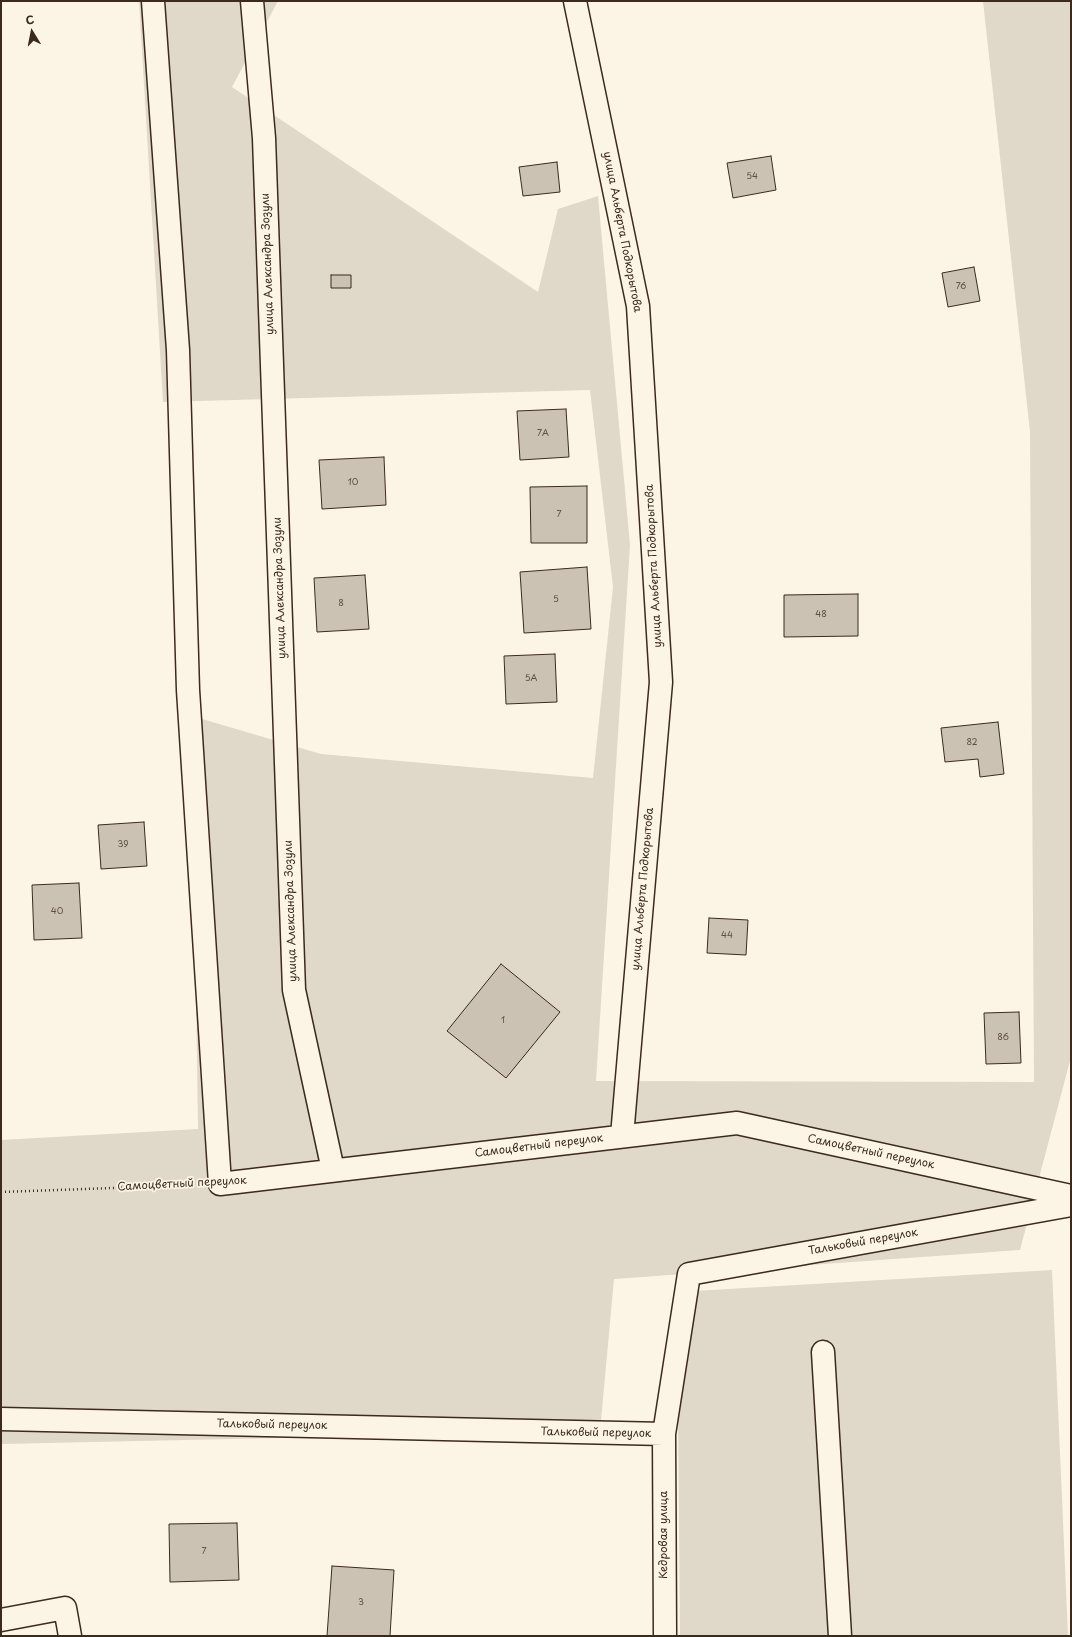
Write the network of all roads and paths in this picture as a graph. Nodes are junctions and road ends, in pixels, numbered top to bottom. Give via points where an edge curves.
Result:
1 (152, 1) edge
2 (252, 1) edge
3 (575, 1) edge
4 (622, 1136) junction
5 (333, 1170) junction
6 (220, 1184) junction
7 (1, 1192) edge
8 (1071, 1196) edge
9 (1071, 1205) edge
10 (823, 1352) dead end
11 (1, 1419) edge
12 (664, 1434) junction
13 (1, 1620) edge
14 (70, 1636) edge
15 (665, 1636) edge
16 (840, 1636) edge

1 - 6 street via 178,350 188,690
2 - 5 street, улица Александра Зозули via 264,138 294,990
3 - 4 street, улица Альберта Подкорытова via 638,306 661,682
4 - 5 street, Самоцветный переулок
4 - 8 street, Самоцветный переулок via 737,1123
5 - 6 street, Самоцветный переулок
6 - 7 path, Самоцветный переулок
9 - 12 street, Тальковый переулок via 689,1274
10 - 16 street
11 - 12 street, Тальковый переулок
12 - 15 street, Кедровая улица
13 - 14 street via 65,1608

